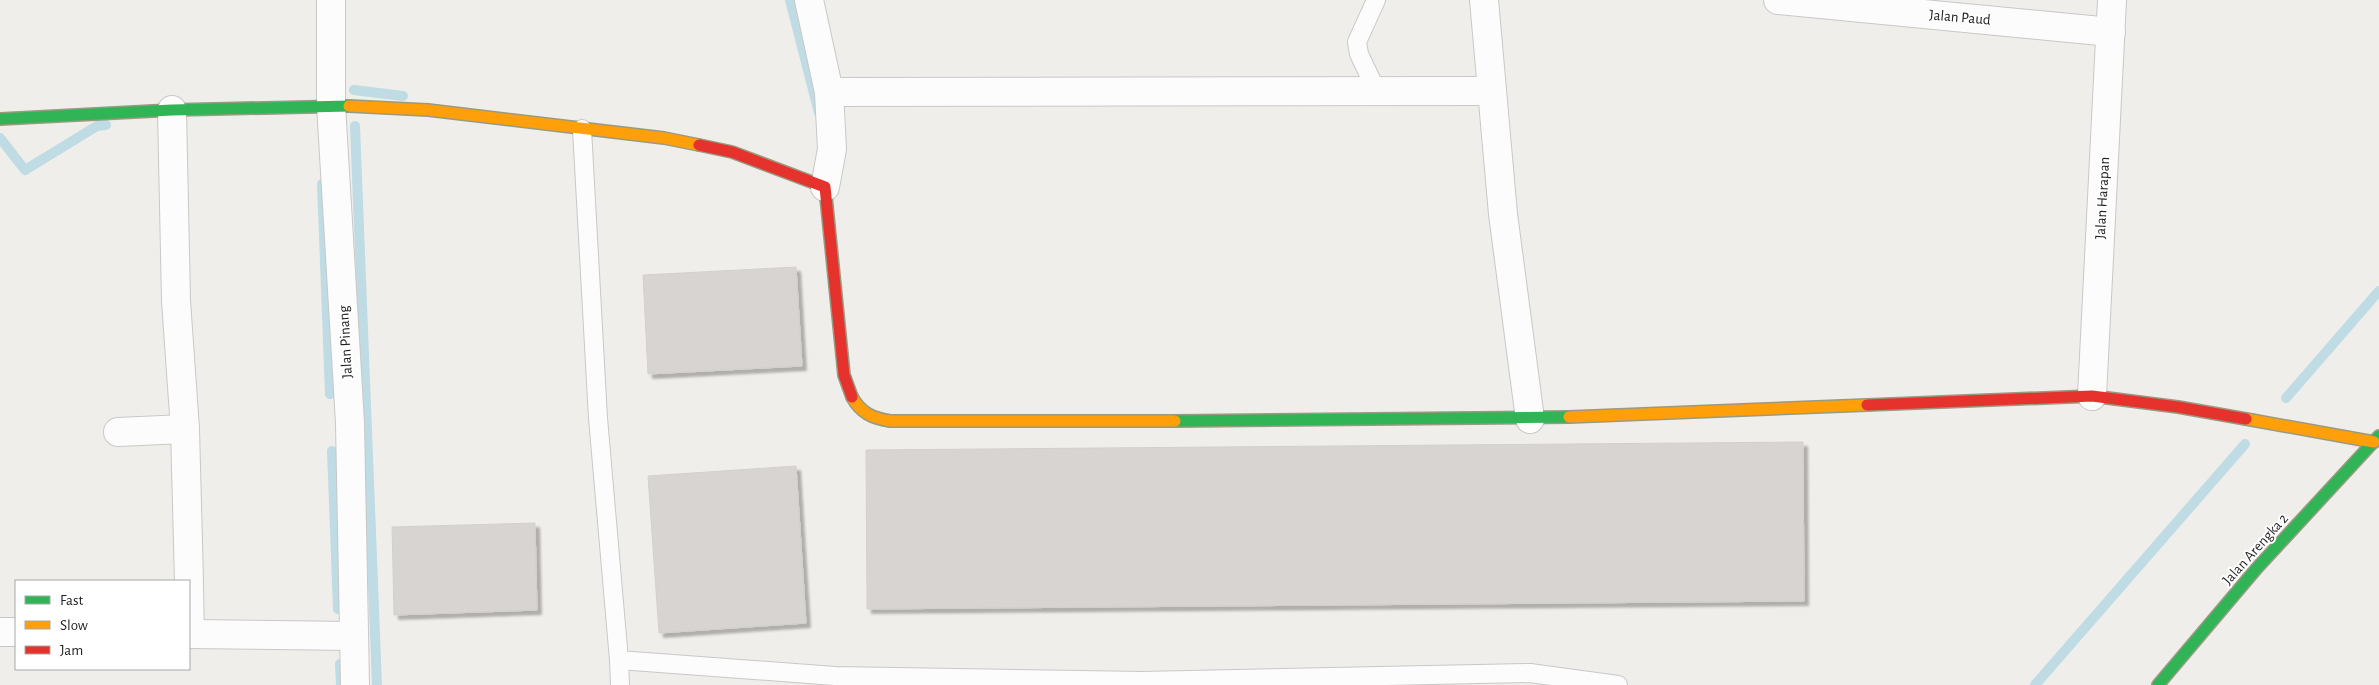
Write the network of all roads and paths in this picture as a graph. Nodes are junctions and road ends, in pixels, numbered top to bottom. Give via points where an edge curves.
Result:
1 (331, 0) edge
2 (809, 0) edge
3 (1376, 0) edge
4 (1484, 0) edge
5 (1778, 0) edge
6 (2112, 0) edge
7 (2111, 32) junction
8 (1492, 91) junction
9 (829, 92) junction
10 (1376, 92) junction
11 (331, 105) junction
12 (172, 110) junction
13 (0, 119) edge
14 (582, 129) junction
15 (825, 187) junction
16 (2092, 396) junction
17 (1530, 419) junction
18 (185, 430) junction
19 (118, 432) dead end
20 (2376, 439) edge
21 (189, 580) edge
22 (0, 632) edge
23 (15, 632) edge
24 (190, 634) edge
25 (354, 636) junction
26 (619, 660) junction
27 (1142, 683) edge
28 (355, 685) edge
29 (620, 685) edge
30 (1618, 685) edge
31 (2158, 685) edge

1 - 11 street, Jalan Pinang
2 - 9 street
3 - 10 lane via 1357,42
4 - 8 street
5 - 7 street, Jalan Paud
6 - 7 street, Jalan Harapan
7 - 16 street, Jalan Harapan
8 - 10 street
8 - 17 street via 1503,214
9 - 10 street
9 - 15 street via 832,149
11 - 12 main road
11 - 14 main road via 428,110
11 - 25 street, Jalan Pinang via 350,423
12 - 13 main road
12 - 18 street via 176,301
14 - 15 main road via 664,138 732,152
14 - 26 lane via 598,418
15 - 17 main road via 844,375 852,400 864,416 920,422
16 - 17 main road
16 - 20 main road via 2178,406
18 - 19 street
18 - 21 street
20 - 31 main road, Jalan Arengka 2 via 2257,568
22 - 23 street
24 - 25 street
25 - 28 street, Jalan Pinang
26 - 27 lane via 835,676
26 - 29 lane
27 - 30 lane via 1530,673

